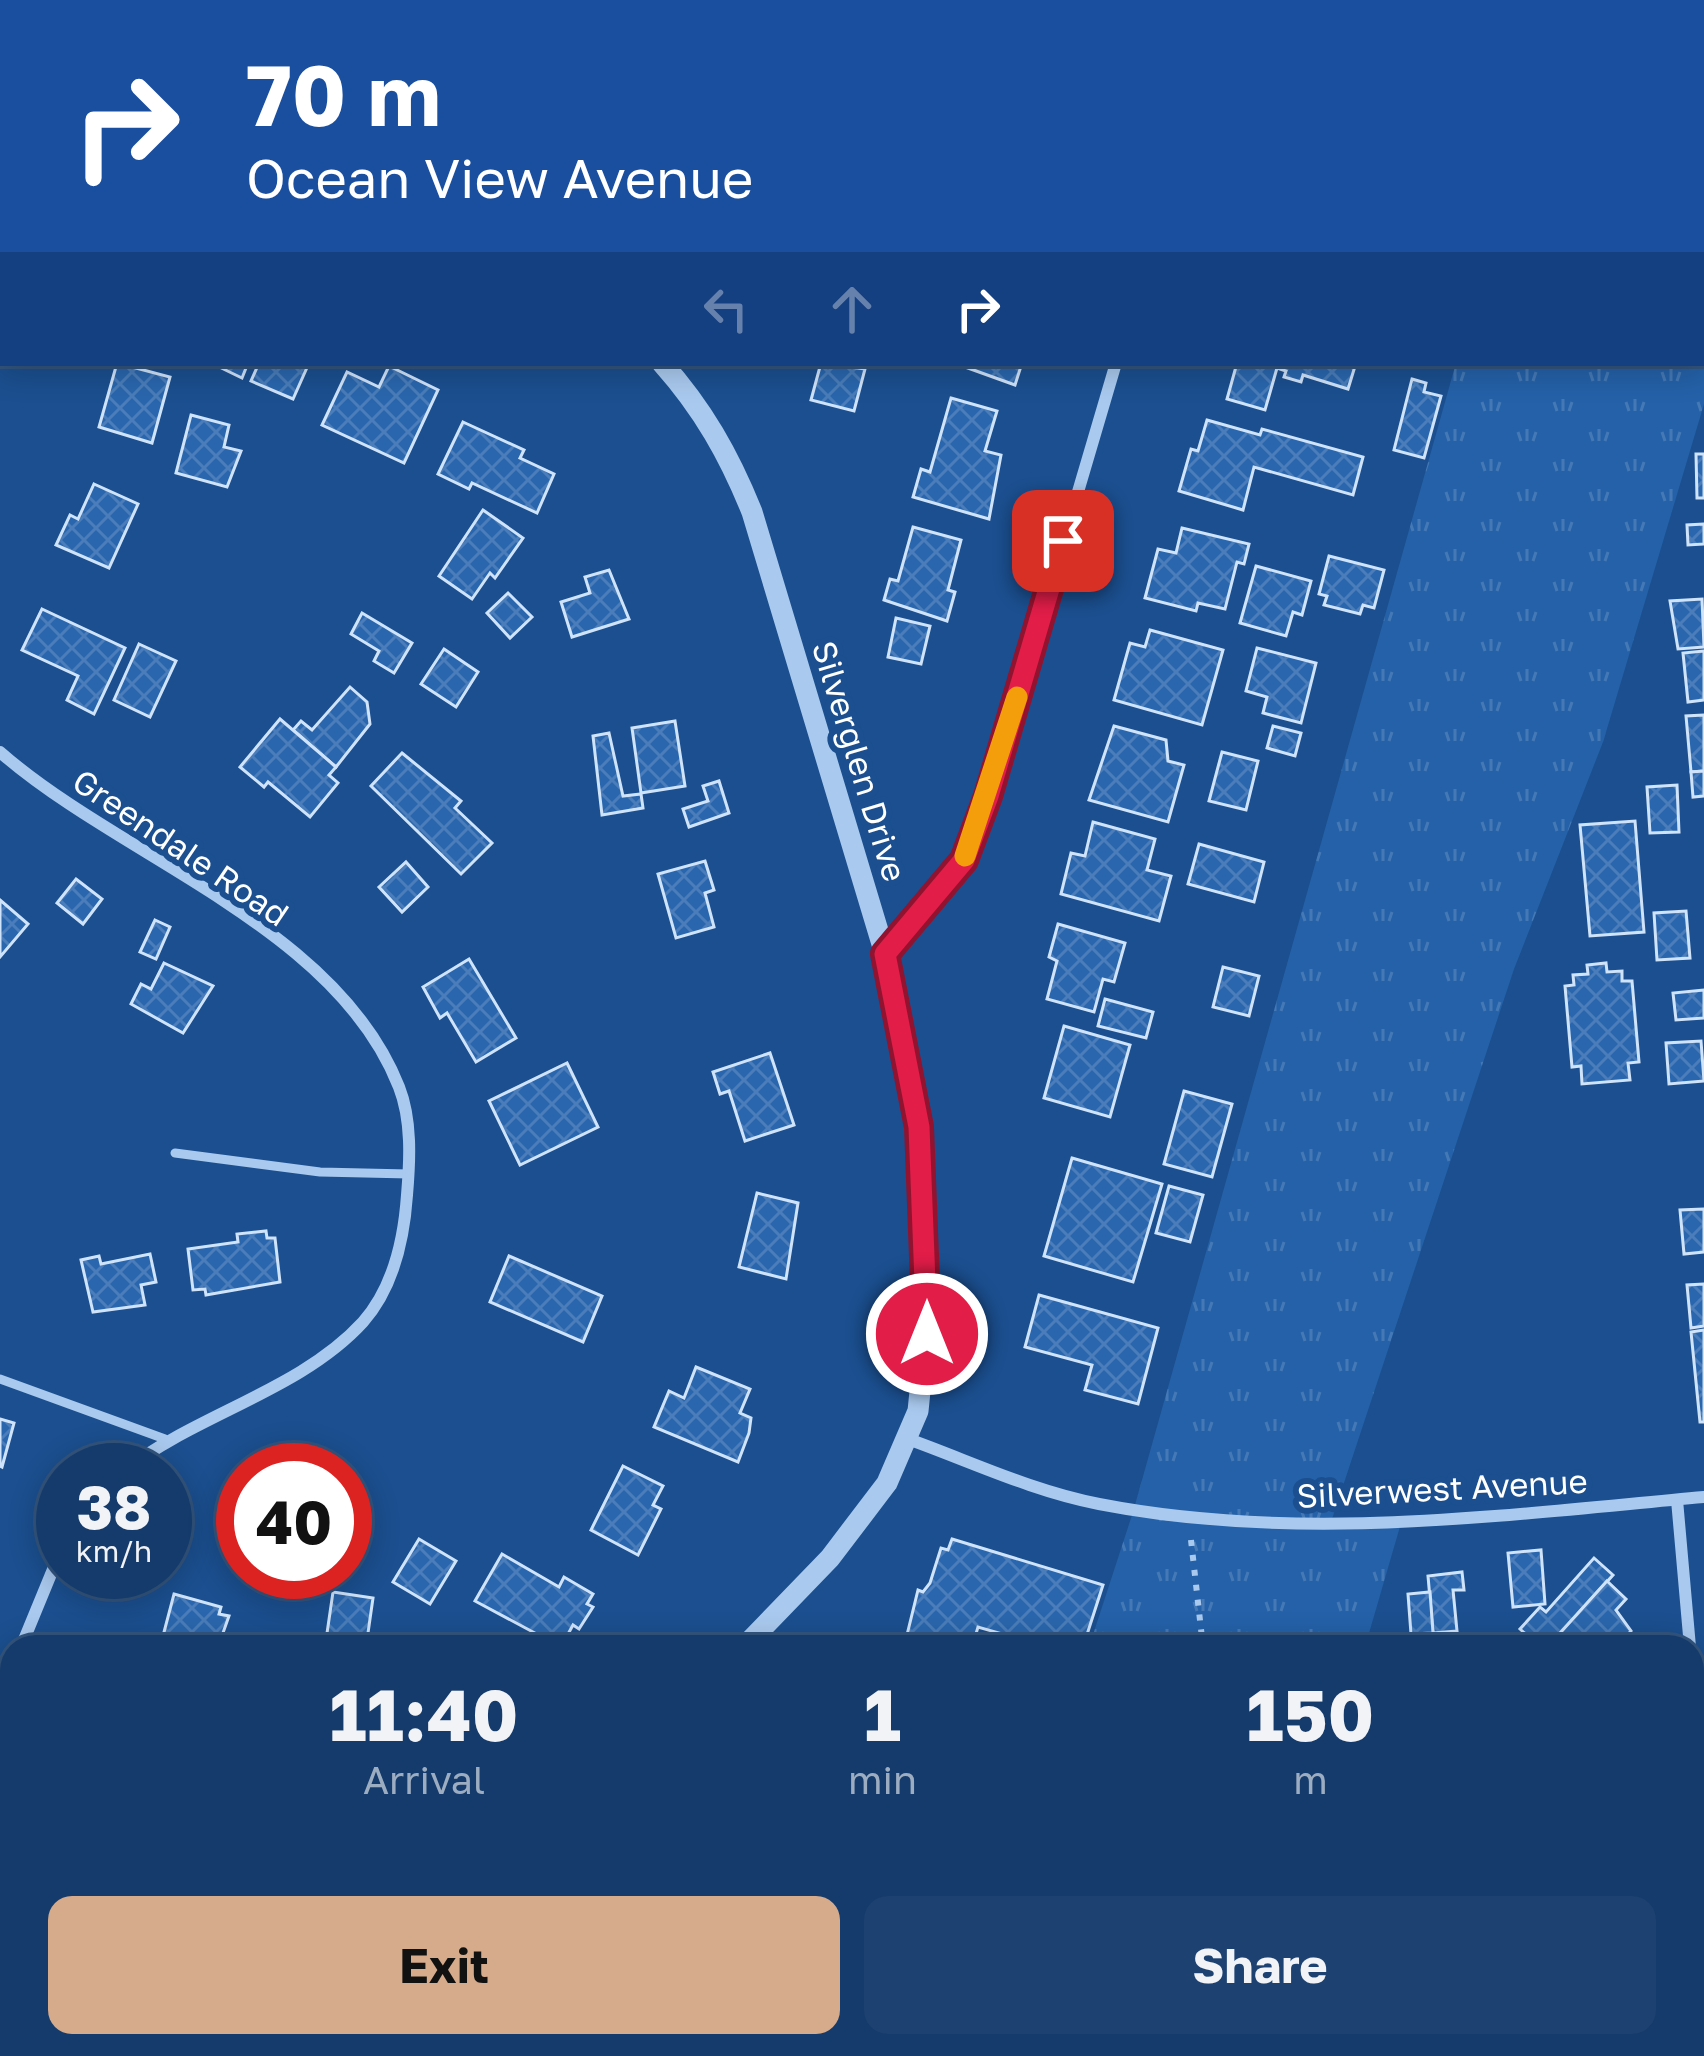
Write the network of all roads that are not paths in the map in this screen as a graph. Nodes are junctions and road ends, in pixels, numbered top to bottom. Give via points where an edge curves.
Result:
1 (665, 366) edge
2 (1115, 366) edge
3 (0, 752) edge
4 (885, 954) junction
5 (175, 1153) dead end
6 (409, 1174) junction
7 (0, 1379) edge
8 (165, 1438) junction
9 (908, 1439) junction
10 (159, 1443) edge
11 (1704, 1497) edge
12 (1677, 1499) junction
13 (41, 1599) edge
14 (26, 1635) edge
15 (755, 1635) edge
16 (1689, 1635) edge

1 - 4 street, Silverglen Drive via 728,452 752,512
2 - 4 street via 964,860
3 - 6 street, Greendale Road via 86,818 266,932 322,980 399,1087
4 - 9 street, Silverglen Drive via 910,1062 925,1213 926,1365
5 - 6 lane
6 - 8 street, Greendale Road via 397,1258 364,1321 294,1372
7 - 8 lane
8 - 10 street, Greendale Road
9 - 12 street, Silverwest Avenue via 1038,1488 1189,1518 1362,1525
9 - 15 street, Silverglen Drive via 861,1522
11 - 12 street, Silverwest Avenue
12 - 16 street
13 - 14 street

